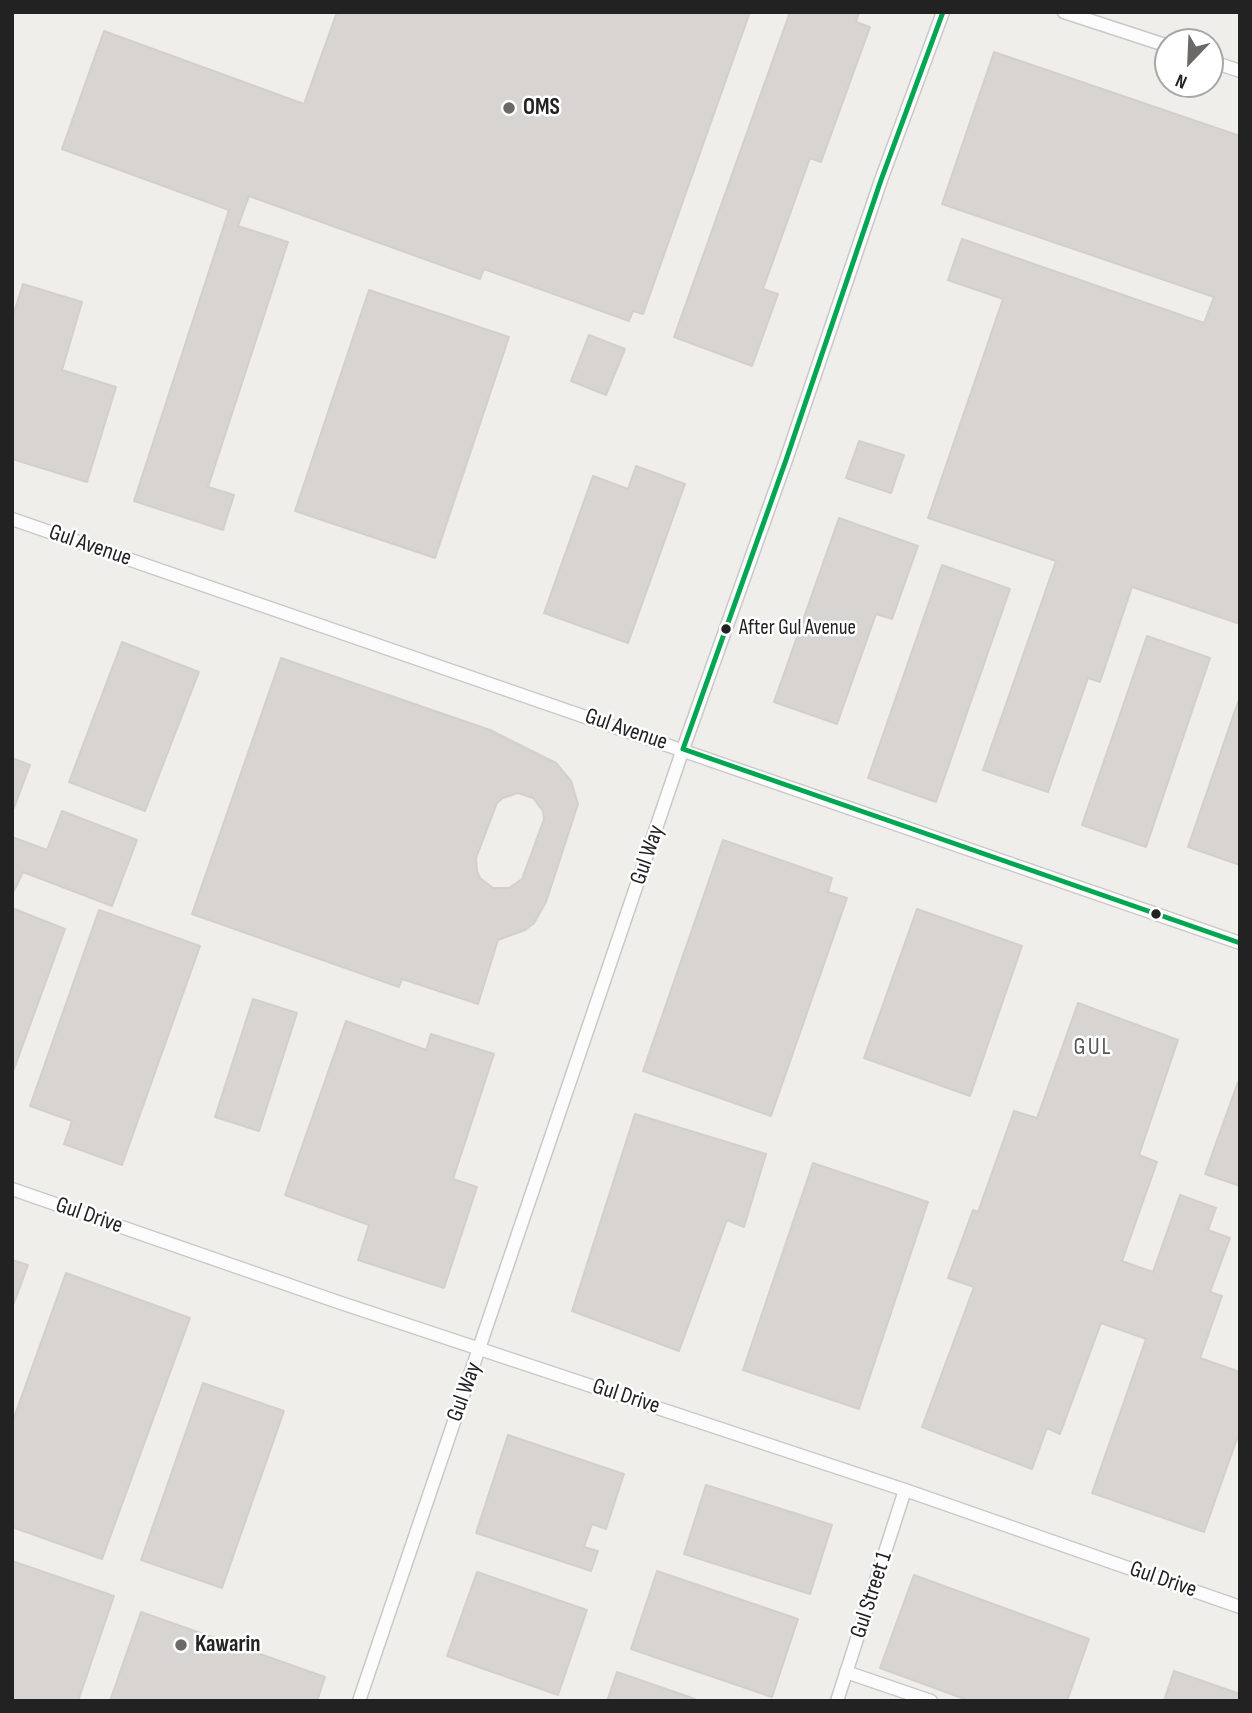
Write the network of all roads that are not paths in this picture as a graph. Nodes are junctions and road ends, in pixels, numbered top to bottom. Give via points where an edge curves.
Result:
1 (943, 12) edge
2 (1065, 12) edge
3 (1154, 41) edge
4 (12, 519) edge
5 (683, 749) junction
6 (1240, 943) edge
7 (12, 1189) edge
8 (481, 1349) junction
9 (905, 1490) junction
10 (1240, 1607) edge
11 (846, 1672) junction
12 (359, 1701) edge
13 (837, 1701) edge
14 (931, 1701) edge

1 - 5 street, Gul Way
2 - 3 street
4 - 5 street, Gul Avenue
5 - 6 street, Gul Avenue
5 - 8 street, Gul Way
7 - 8 street, Gul Drive
8 - 9 street, Gul Drive
8 - 12 street, Gul Way
9 - 10 street, Gul Drive
9 - 11 street, Gul Street 1
11 - 13 street, Gul Street 1
11 - 14 street

